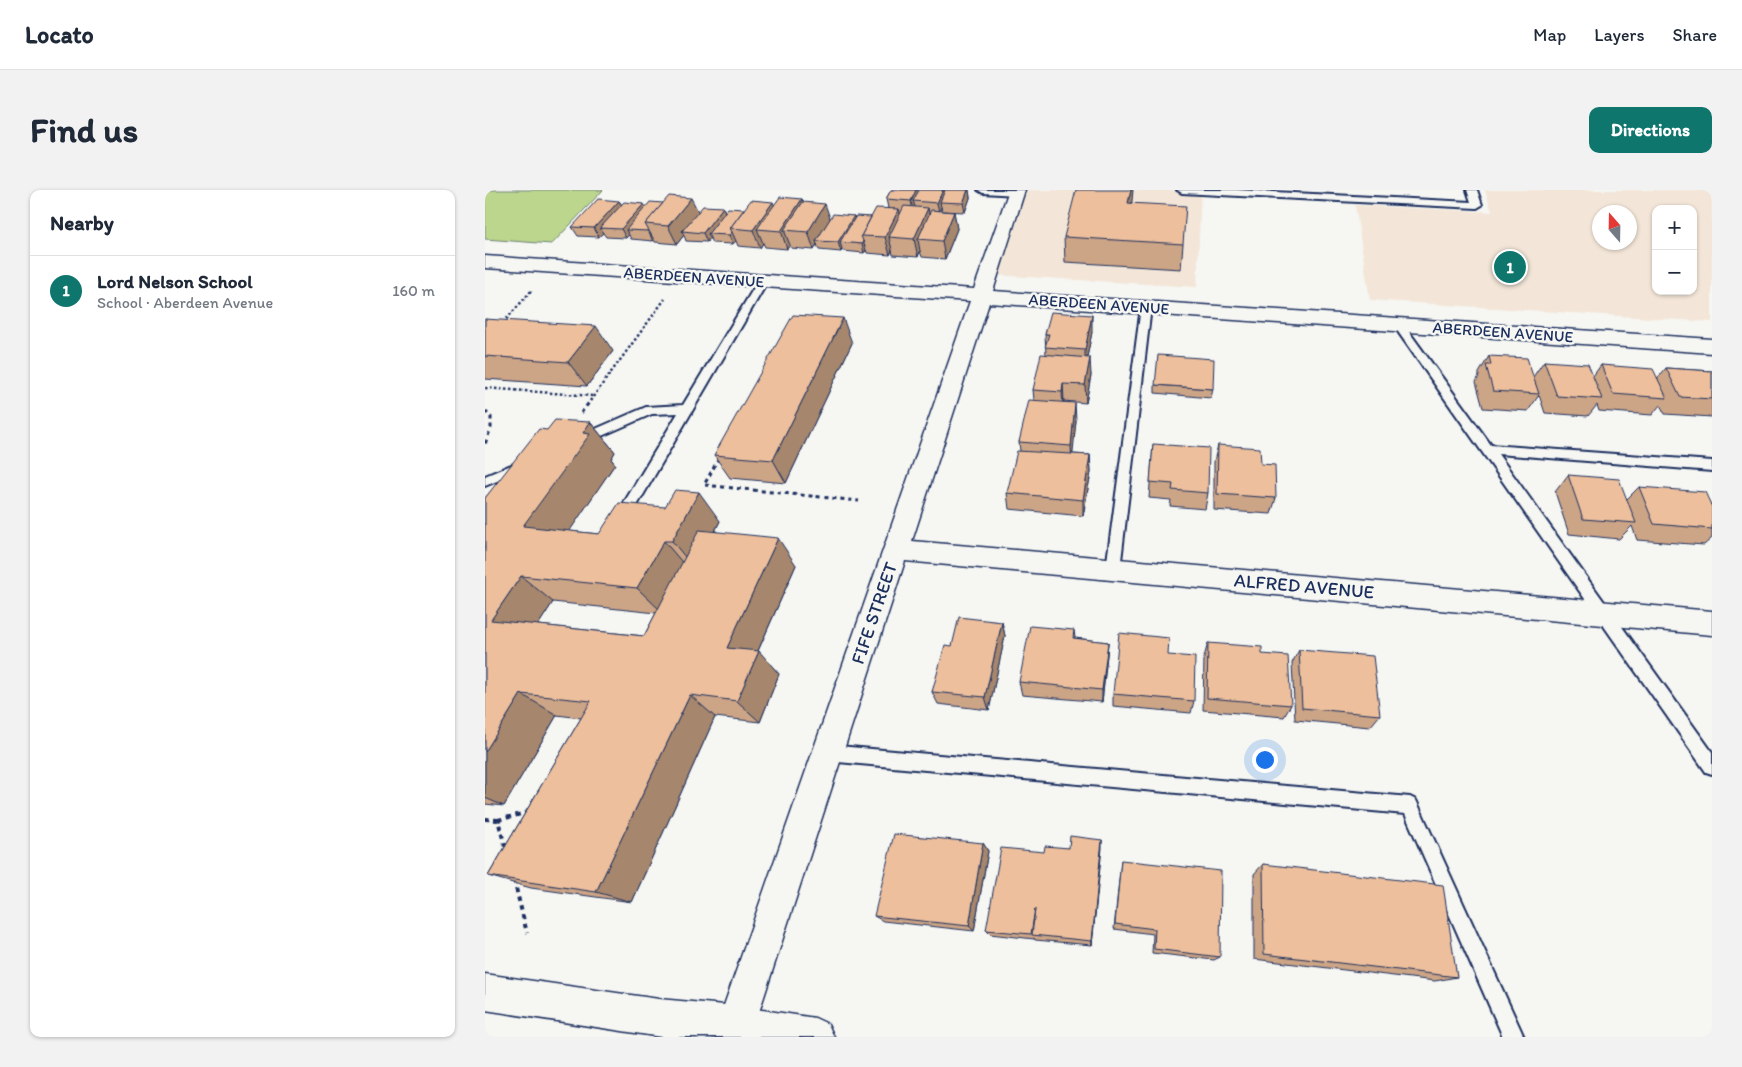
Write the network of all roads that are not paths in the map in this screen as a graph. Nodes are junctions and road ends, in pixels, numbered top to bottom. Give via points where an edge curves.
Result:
1 (983, 190) edge
2 (1182, 190) edge
3 (1472, 190) edge
4 (1016, 191) edge
5 (485, 262) edge
6 (763, 281) junction
7 (981, 296) junction
8 (1146, 307) junction
9 (1398, 324) junction
10 (1712, 346) edge
11 (686, 410) junction
12 (567, 446) edge
13 (1487, 449) junction
14 (531, 461) edge
15 (1712, 466) edge
16 (485, 481) edge
17 (630, 505) edge
18 (896, 550) junction
19 (1113, 569) junction
20 (1603, 613) junction
21 (1712, 623) edge
22 (827, 753) junction
23 (1712, 766) edge
24 (485, 992) edge
25 (734, 1031) edge
26 (815, 1037) edge
27 (1514, 1037) edge

1 - 4 lane
2 - 3 lane via 1477,205
4 - 7 street, FIFE STREET
5 - 6 street, ABERDEEN AVENUE
6 - 7 street, ABERDEEN AVENUE
6 - 11 lane
7 - 8 street, ABERDEEN AVENUE
7 - 18 street, FIFE STREET
8 - 9 street, ABERDEEN AVENUE
8 - 19 lane
9 - 10 street, ABERDEEN AVENUE
9 - 13 lane
11 - 12 lane via 650,410
11 - 17 lane
13 - 15 lane
13 - 20 lane
14 - 16 lane
18 - 19 street, ALFRED AVENUE
18 - 22 street, FIFE STREET
19 - 20 street, ALFRED AVENUE
20 - 21 street, ALFRED AVENUE
20 - 23 lane
22 - 25 street, FIFE STREET
22 - 27 lane via 1410,806
24 - 25 street
25 - 26 street

